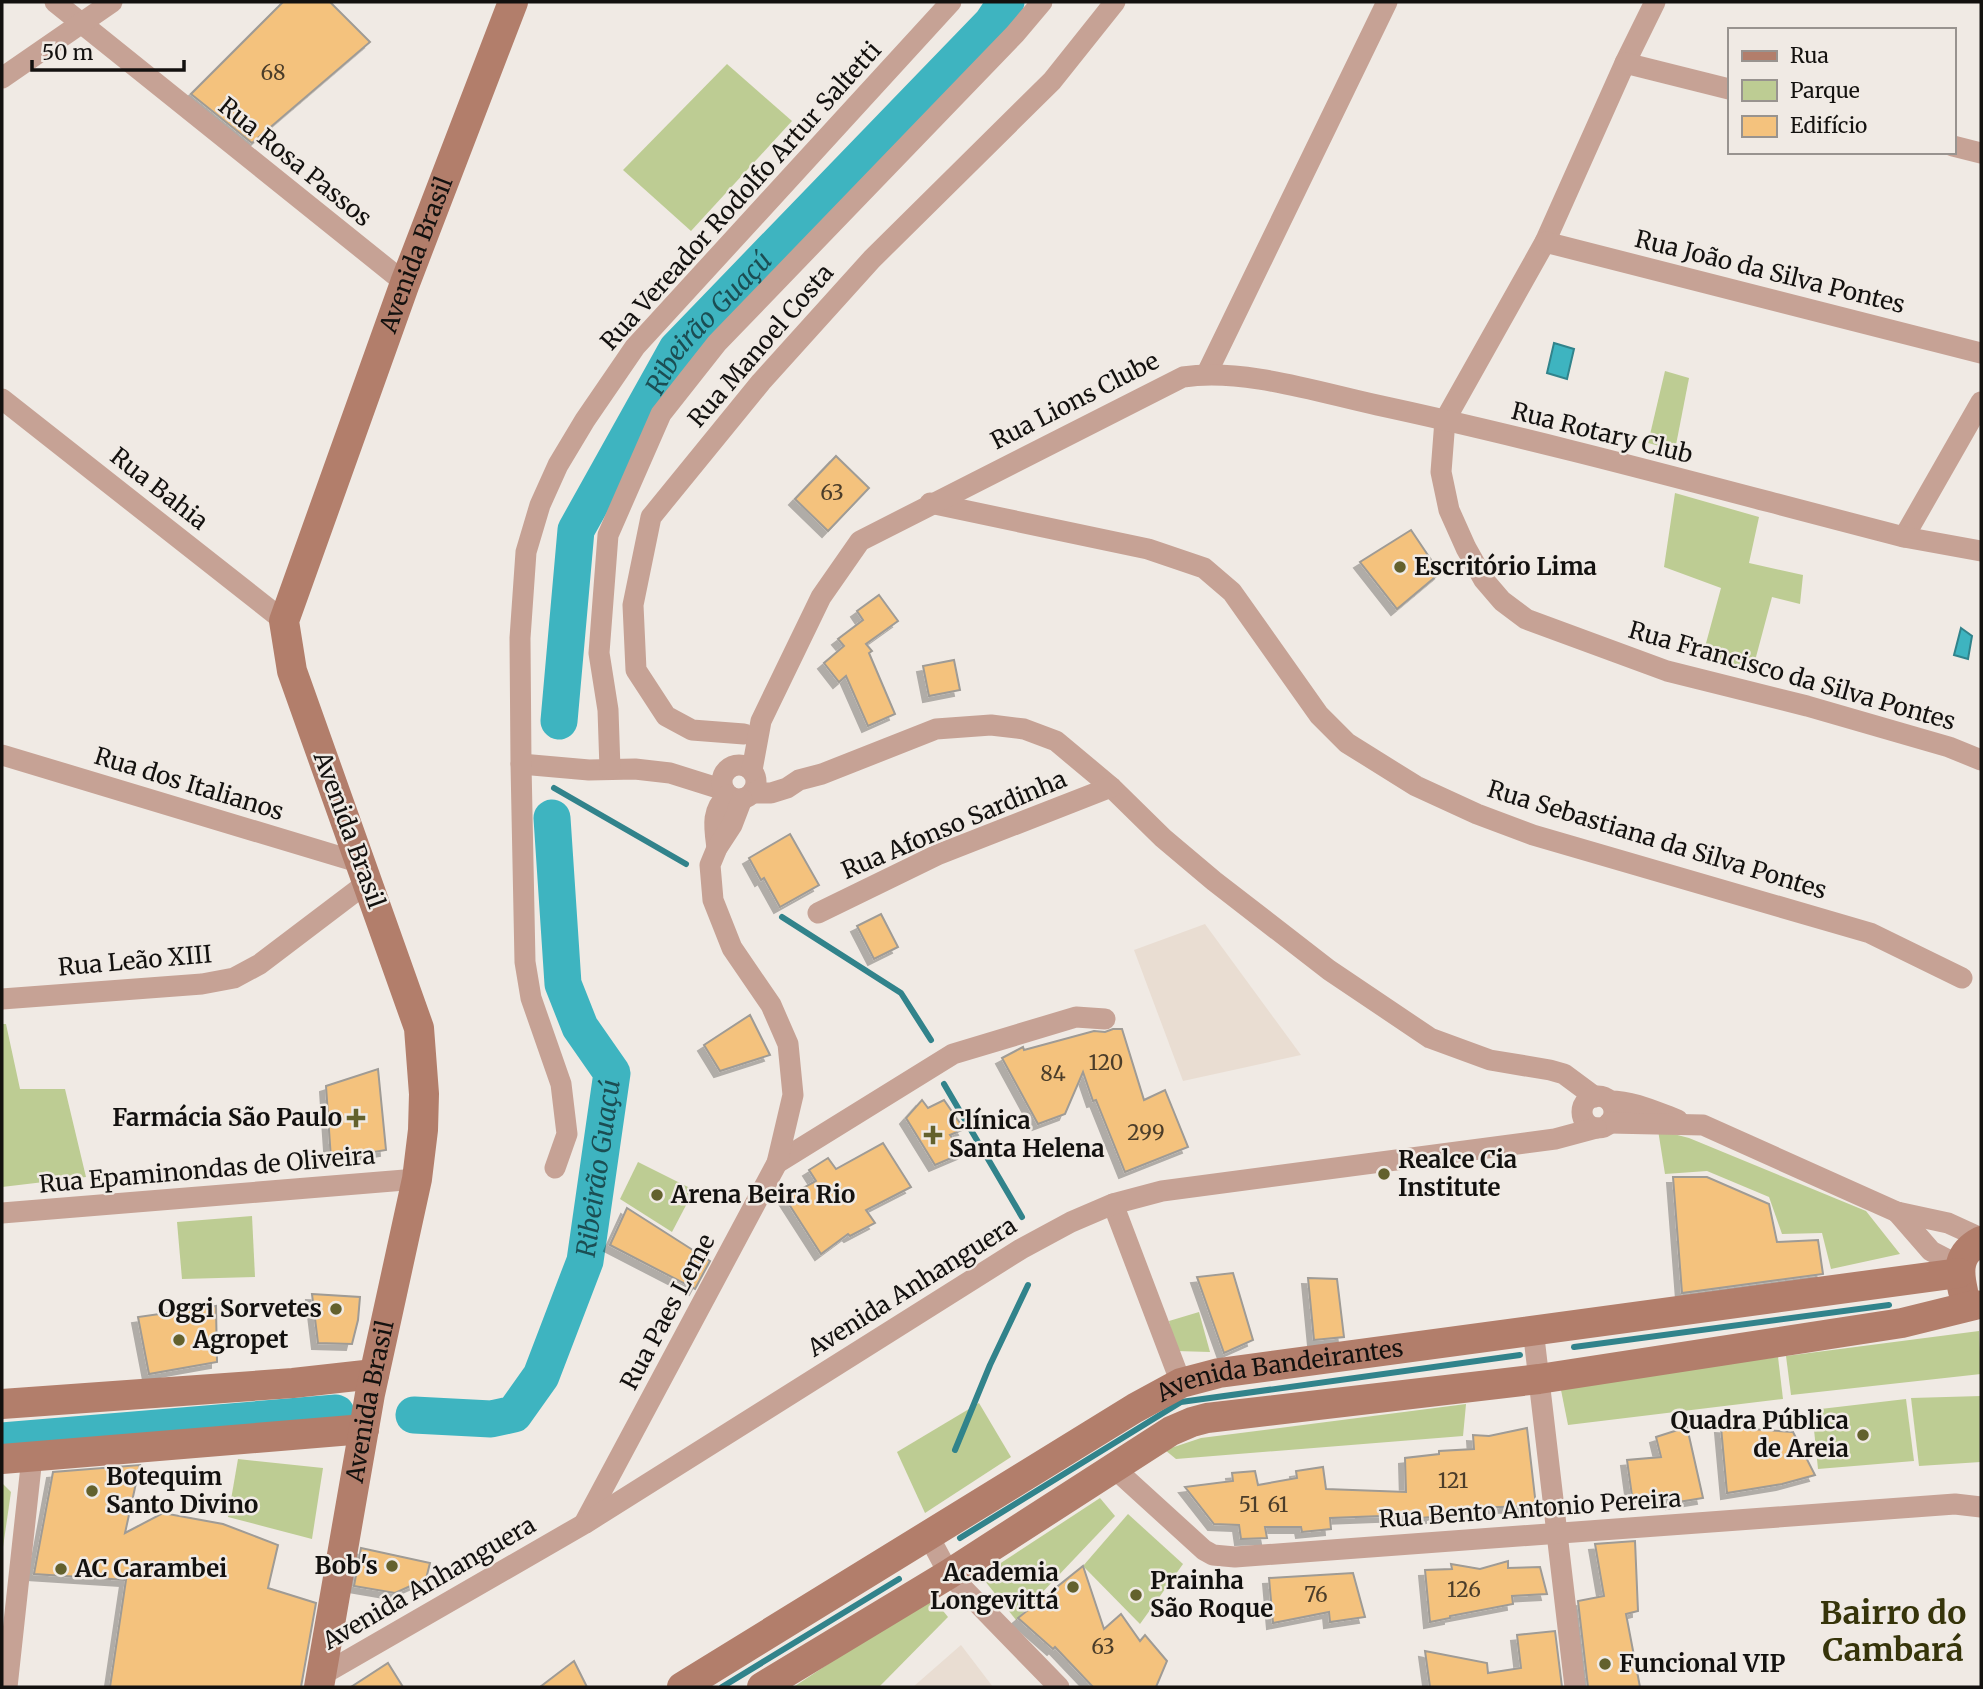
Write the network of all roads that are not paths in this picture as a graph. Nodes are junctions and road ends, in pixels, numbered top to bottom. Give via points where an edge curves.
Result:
1 (55, 2) edge
2 (112, 2) edge
3 (513, 2) edge
4 (951, 2) edge
5 (1042, 2) edge
6 (1115, 2) edge
7 (1387, 2) edge
8 (1655, 2) edge
9 (79, 23) junction
10 (1625, 63) junction
11 (2, 78) edge
12 (1728, 89) edge
13 (1955, 146) edge
14 (1981, 153) edge
15 (1545, 242) junction
16 (405, 283) junction
17 (1981, 353) edge
18 (1208, 373) junction
19 (2, 399) edge
20 (1981, 402) edge
21 (1445, 420) junction
22 (930, 503) junction
23 (1904, 537) junction
24 (1981, 551) edge
25 (284, 621) junction
26 (752, 727) junction
27 (2, 755) edge
28 (1981, 760) edge
29 (521, 764) junction
30 (610, 769) junction
31 (740, 781) junction
32 (1111, 787) junction
33 (364, 872) junction
34 (818, 913) dead end
35 (1962, 978) dead end
36 (2, 999) edge
37 (1105, 1018) dead end
38 (1596, 1102) junction
39 (1687, 1124) junction
40 (1603, 1126) junction
41 (777, 1163) junction
42 (555, 1168) dead end
43 (417, 1180) junction
44 (1113, 1204) junction
45 (1897, 1212) junction
46 (2, 1213) edge
47 (1981, 1240) edge
48 (1960, 1269) junction
49 (1978, 1306) edge
50 (1533, 1329) junction
51 (374, 1374) junction
52 (1539, 1379) junction
53 (1181, 1383) junction
54 (2, 1404) edge
55 (364, 1429) junction
56 (32, 1457) junction
57 (2, 1459) edge
58 (1115, 1469) junction
59 (1981, 1507) edge
60 (584, 1524) junction
61 (1556, 1534) junction
62 (928, 1535) junction
63 (949, 1574) junction
64 (321, 1681) edge
65 (7, 1687) edge
66 (682, 1687) edge
67 (762, 1687) edge
68 (1059, 1687) edge
69 (1575, 1687) edge

1 - 9 street, Rua Rosa Passos
2 - 9 street
3 - 16 street, Avenida Brasil
4 - 29 street, Rua Vereador Rodolfo Artur Saltetti via 635,347 558,465 526,552 520,638
5 - 30 street via 717,344 660,414 608,536 599,653 608,710
6 - 26 street, Rua Manoel Costa via 1052,81 872,259 761,383 651,517 633,605 636,670 666,716 692,730
7 - 18 street
8 - 10 street
9 - 11 street
9 - 16 street, Rua Rosa Passos
10 - 12 street
10 - 15 street
13 - 14 street
15 - 17 street, Rua João da Silva Pontes
15 - 21 street
16 - 25 street, Avenida Brasil
18 - 21 street, Rua Rotary Club
18 - 22 street, Rua Lions Clube via 1167,383
19 - 25 street, Rua Bahia
20 - 23 street
21 - 23 street, Rua Rotary Club
21 - 28 street, Rua Francisco da Silva Pontes via 1441,472 1449,510 1484,580 1526,619 1667,671 1807,706
22 - 26 street, Rua Lions Clube via 860,541 850,553 821,597
22 - 35 street, Rua Sebastiana da Silva Pontes via 1148,549 1204,568 1232,592 1319,715 1347,743 1416,786 1533,835 1870,933
23 - 24 street, Rua Rotary Club
25 - 33 street, Avenida Brasil via 292,671
26 - 31 street, Rua Lions Clube
27 - 33 street, Rua dos Italianos
29 - 30 street
29 - 42 street, Rua Vereador Rodolfo Artur Saltetti via 525,962 531,998 561,1084 566,1134
30 - 31 street
31 - 32 street via 799,780 936,729 991,725 1024,729 1056,741
31 - 41 street, Rua Paes Leme via 718,804 715,814 717,848 710,865 713,900 732,947 771,1004 788,1044 793,1095
32 - 34 street, Rua Afonso Sardinha via 937,855
32 - 38 street via 1214,881 1329,970 1430,1038 1490,1060 1564,1074
33 - 36 street, Rua Leão XIII via 260,964 233,978
33 - 43 street, Avenida Brasil via 419,1028 424,1094
37 - 41 street via 1076,1017 953,1054
38 - 39 street via 1640,1106
38 - 40 street via 1613,1107
38 - 40 street via 1584,1121
39 - 40 street, Avenida Anhanguera
39 - 45 street via 1703,1125
40 - 44 street, Avenida Anhanguera via 1555,1139 1162,1191
41 - 60 street, Rua Paes Leme
43 - 46 street, Rua Epaminondas de Oliveira
43 - 51 street, Avenida Brasil
44 - 53 street
44 - 60 street, Avenida Anhanguera via 1021,1249
45 - 47 street via 1948,1223
45 - 48 street via 1931,1251
47 - 48 street via 1965,1254
48 - 49 street via 1963,1291
48 - 50 street, Avenida Bandeirantes
49 - 52 street, Avenida Bandeirantes via 1902,1323
50 - 52 street
50 - 53 street, Avenida Bandeirantes via 1219,1373
51 - 54 street
51 - 55 street, Avenida Brasil
52 - 58 street, Avenida Bandeirantes via 1208,1418 1171,1431
52 - 61 street
53 - 62 street, Avenida Bandeirantes
55 - 56 street
55 - 64 street, Avenida Brasil
56 - 57 street
56 - 65 street
58 - 61 street, Rua Bento Antonio Pereira via 1212,1555
58 - 63 street, Avenida Bandeirantes
59 - 61 street, Rua Bento Antonio Pereira via 1955,1504
60 - 64 street, Avenida Anhanguera
61 - 69 street
62 - 63 street
62 - 66 street, Avenida Bandeirantes
63 - 67 street, Avenida Bandeirantes
63 - 68 street

